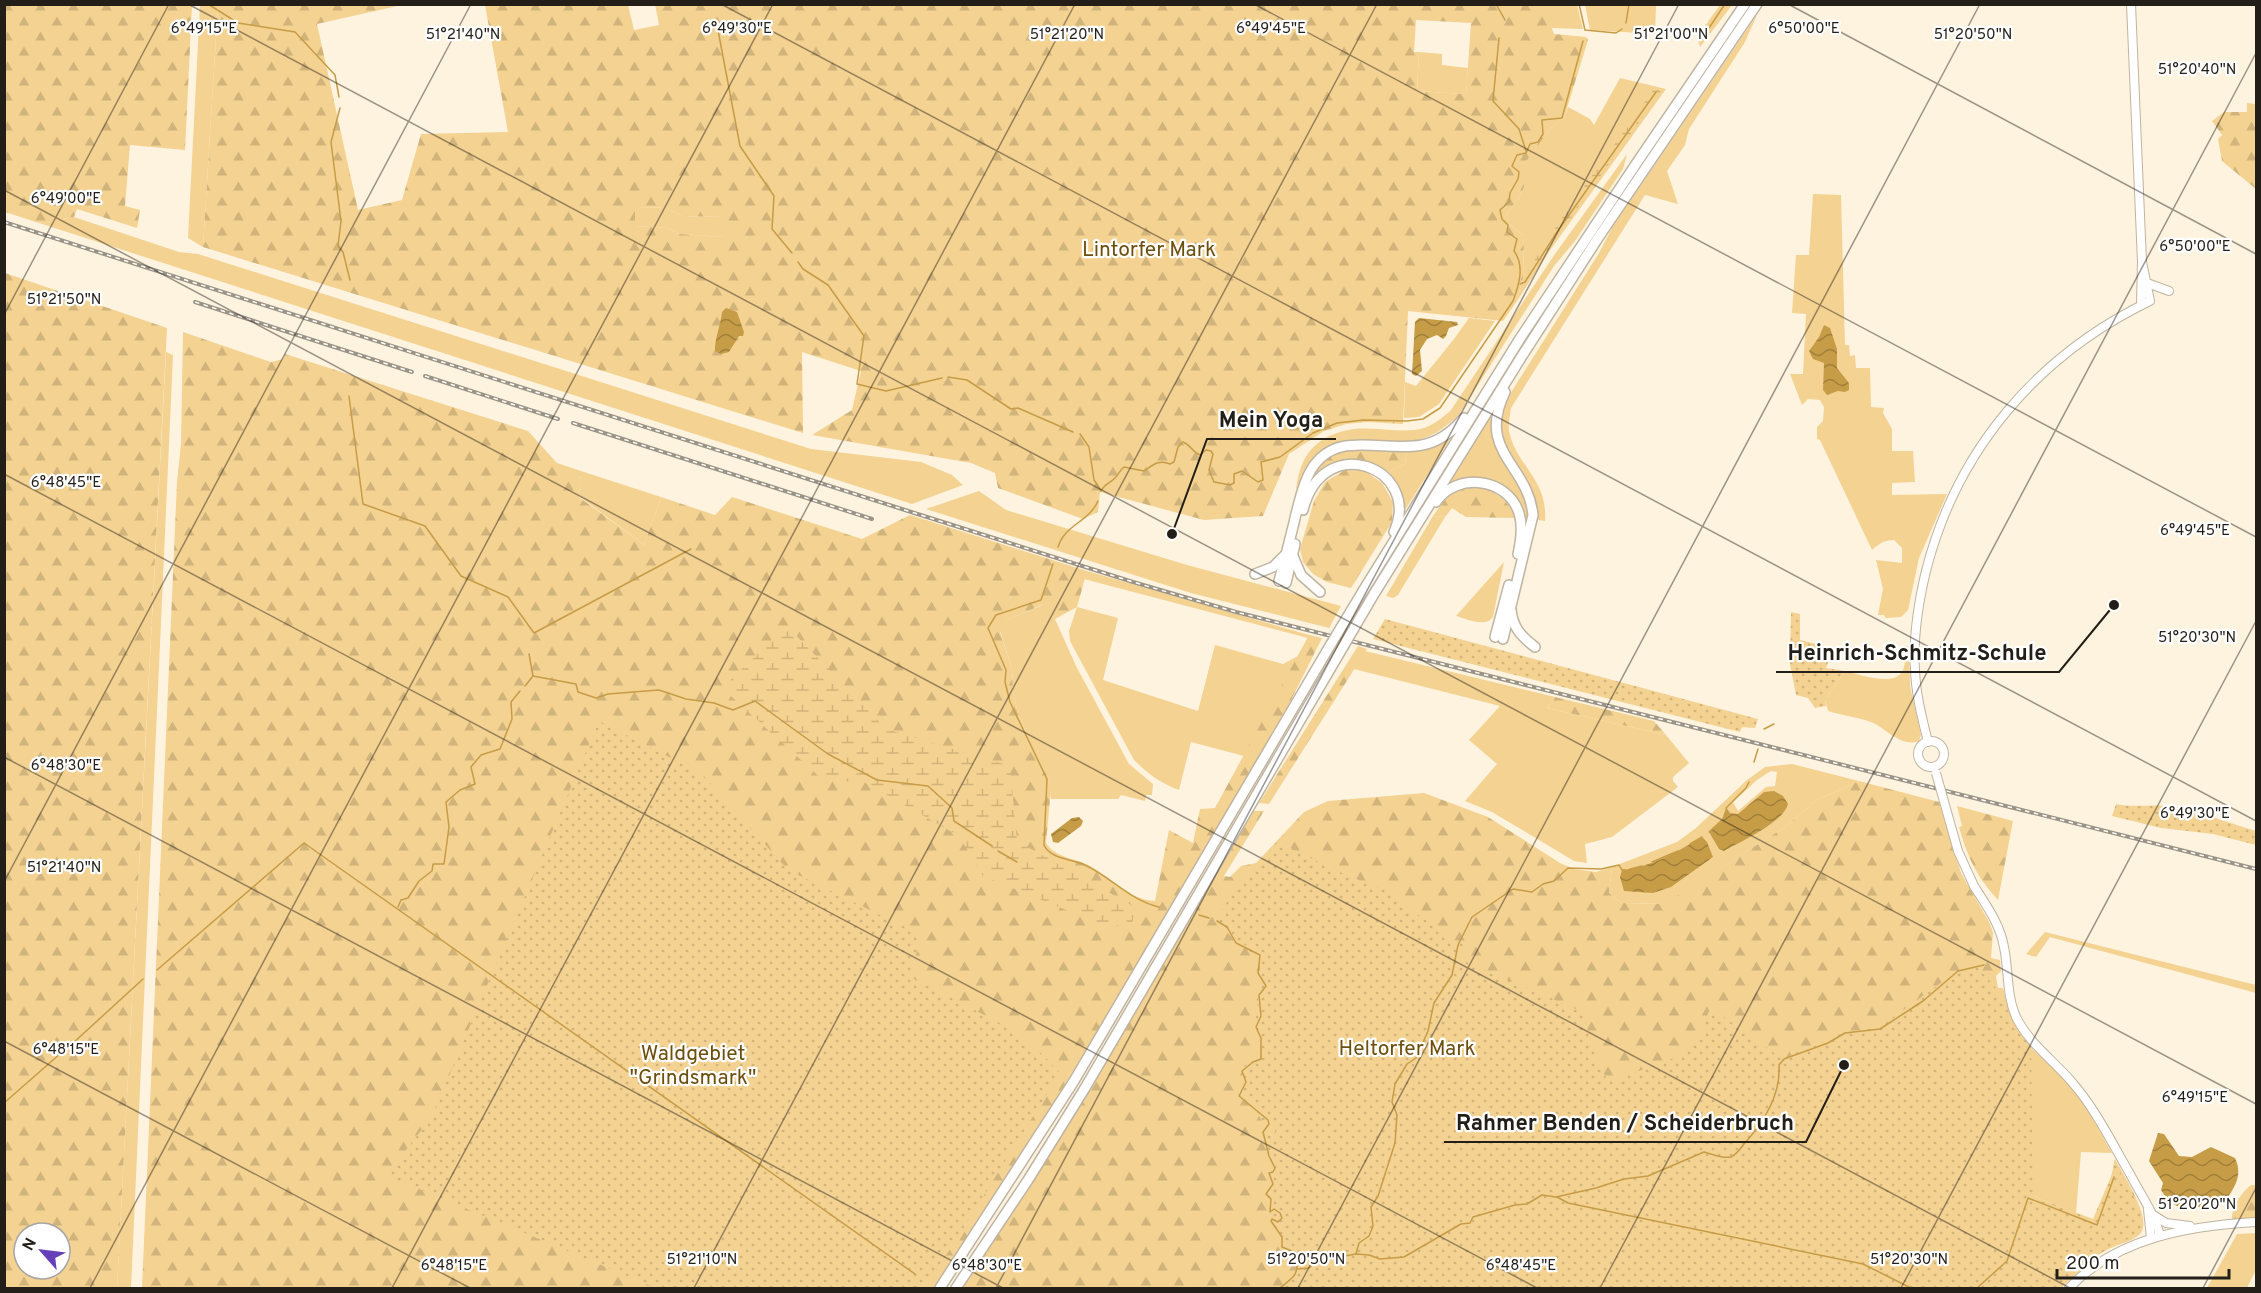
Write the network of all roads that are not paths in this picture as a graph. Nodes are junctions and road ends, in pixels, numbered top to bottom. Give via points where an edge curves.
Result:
1 (1745, 4) edge
2 (1757, 4) edge
3 (2131, 4) edge
4 (2142, 262) junction
5 (2147, 283) junction
6 (2169, 291) dead end
7 (2141, 305) junction
8 (1522, 356) junction
9 (1481, 398) junction
10 (1414, 529) junction
11 (1289, 554) junction
12 (1255, 574) dead end
13 (1282, 582) dead end
14 (1363, 591) junction
15 (1320, 592) dead end
16 (1511, 604) junction
17 (1535, 647) dead end
18 (1928, 742) junction
19 (1935, 770) junction
20 (2148, 1208) junction
21 (2155, 1216) junction
22 (2256, 1222) edge
23 (2196, 1227) junction
24 (2160, 1235) junction
25 (2151, 1238) junction
26 (940, 1288) edge
27 (956, 1288) edge
28 (2069, 1288) edge

1 - 9 highway
2 - 8 highway
3 - 4 main road
4 - 5 main road
4 - 7 main road
5 - 6 main road
5 - 7 main road via 2150,301
7 - 18 main road via 2085,338 2046,370 2006,412 1968,464 1936,536 1917,615 1916,683
8 - 10 highway
8 - 16 highway via 1500,403 1496,426 1504,456 1532,501 1533,515
9 - 11 highway via 1458,426 1433,442 1406,446 1357,444 1327,451 1317,460 1304,484
9 - 14 highway
10 - 16 highway via 1449,489 1468,482 1483,482 1505,492 1518,512 1521,535 1499,638
10 - 27 highway, bridge via 1085,1088
11 - 12 highway via 1273,567
11 - 13 highway
11 - 14 highway via 1304,506 1319,478 1346,464 1376,470 1393,487 1400,510 1398,525
11 - 15 highway via 1301,575
14 - 26 highway, bridge via 1074,1081
16 - 17 highway via 1514,626
18 - 19 main road via 1936,742 1944,751
18 - 19 main road via 1919,749 1918,758 1924,766
19 - 20 main road, bridge via 1958,851 2002,936 2010,997 2018,1020 2033,1043 2080,1092
20 - 21 main road
20 - 25 main road
21 - 23 main road via 2166,1223
21 - 24 main road
22 - 23 main road
23 - 24 main road
24 - 25 main road
25 - 28 main road via 2113,1254

